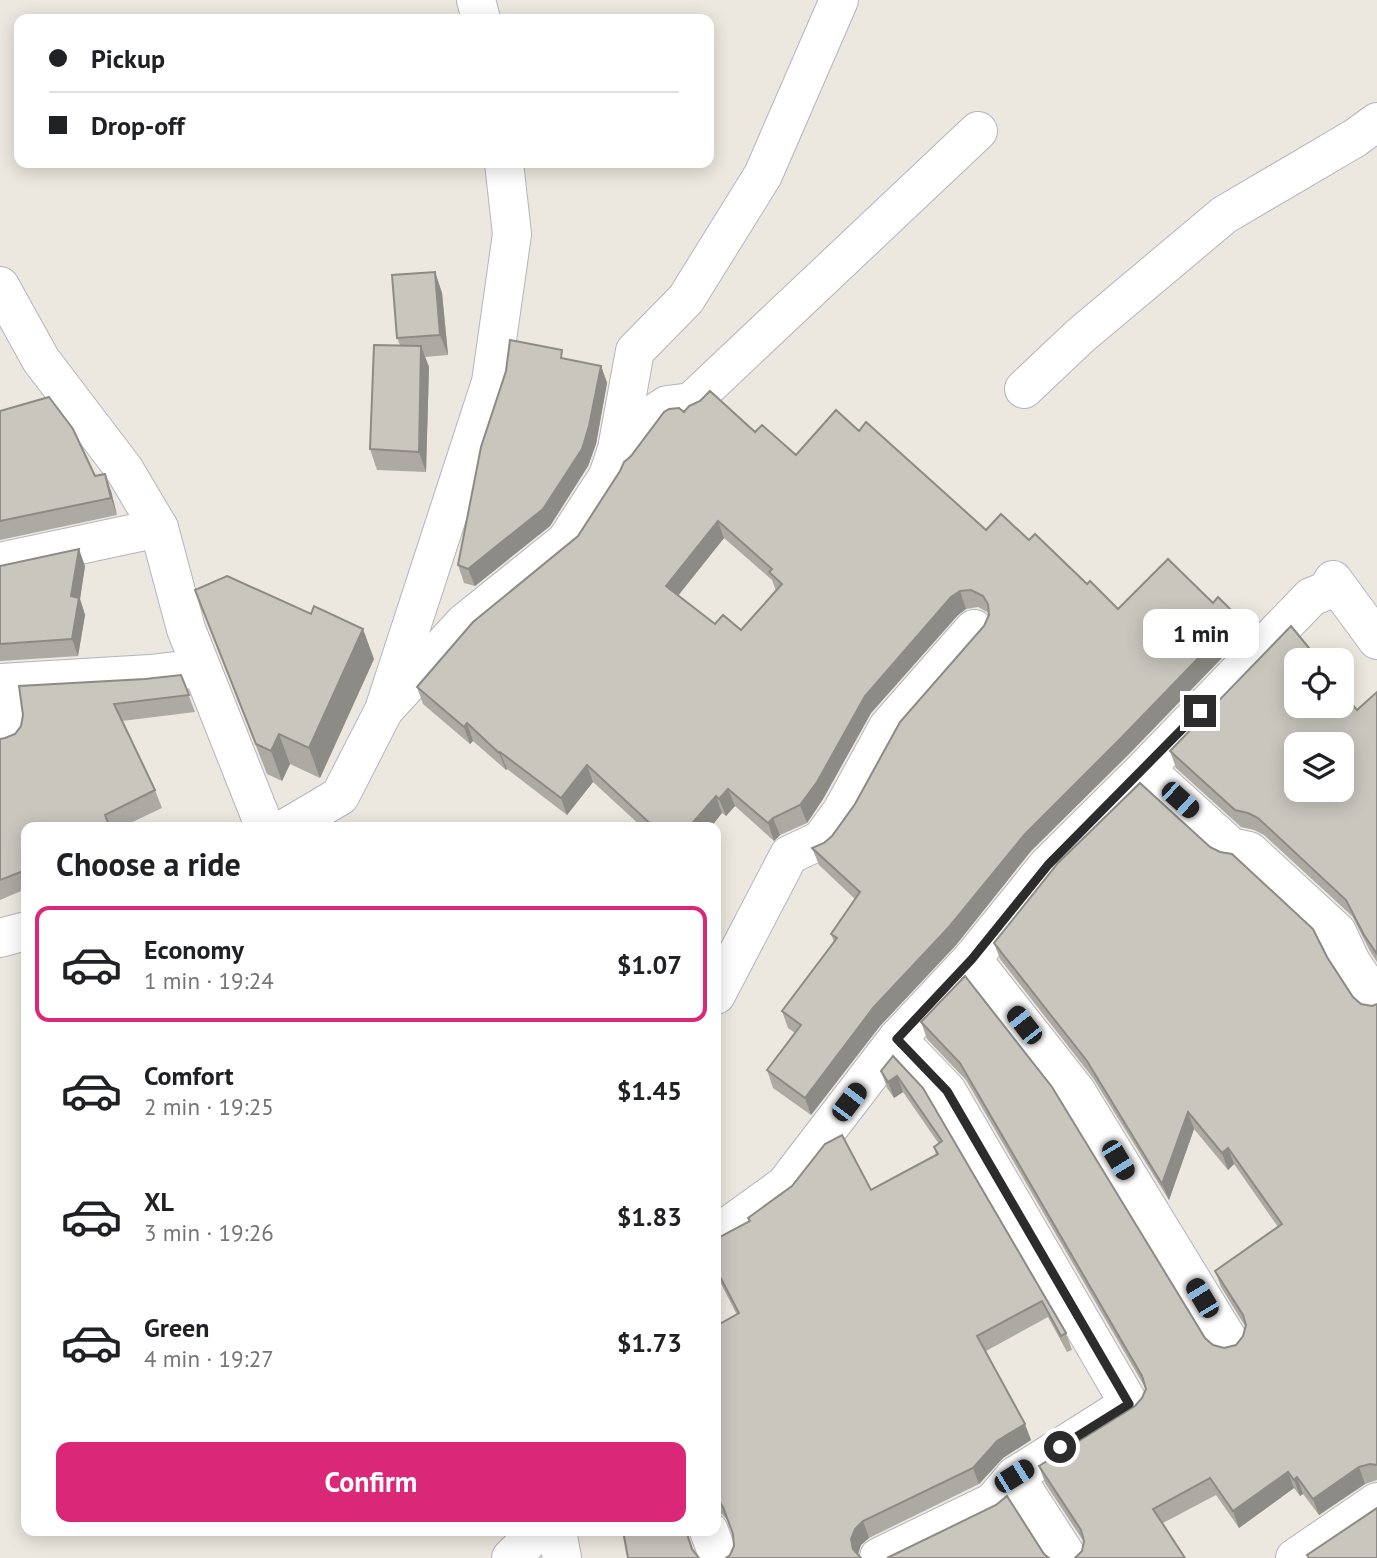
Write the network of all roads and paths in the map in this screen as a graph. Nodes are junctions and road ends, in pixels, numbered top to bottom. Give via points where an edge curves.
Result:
1 (839, 0) edge
2 (1377, 122) edge
3 (978, 131) dead end
4 (505, 168) edge
5 (0, 286) edge
6 (1024, 389) dead end
7 (608, 476) junction
8 (159, 528) junction
9 (0, 562) edge
10 (974, 629) dead end
11 (1377, 640) edge
12 (201, 668) junction
13 (384, 710) junction
14 (0, 735) edge
15 (1145, 769) junction
16 (263, 822) edge
17 (296, 822) edge
18 (972, 959) junction
19 (721, 985) edge
20 (1377, 1001) edge
21 (897, 1039) junction
22 (721, 1231) edge
23 (1230, 1343) edge
24 (1014, 1476) junction
25 (1377, 1502) edge
26 (533, 1536) edge
27 (558, 1536) edge
28 (711, 1536) edge
29 (878, 1557) edge
30 (511, 1558) edge
31 (562, 1558) edge
32 (719, 1558) edge
33 (1068, 1558) edge
34 (1295, 1558) edge

1 - 7 street via 763,175 686,299 635,351
2 - 6 street via 1224,215
3 - 7 street via 691,402 667,405 654,413
4 - 13 street via 512,233 491,382
5 - 8 street via 41,360 124,468
7 - 13 street via 566,541 464,623
8 - 9 street
8 - 12 street
10 - 19 street via 888,727 821,840 789,855
11 - 15 street via 1332,580 1328,590 1311,597
12 - 14 street via 1,683 7,734
12 - 16 street
13 - 17 street via 340,796
15 - 18 street via 1048,865
15 - 20 street via 1231,847 1249,851 1336,932
18 - 21 street
18 - 23 street via 1076,1091
21 - 22 street via 785,1185
21 - 24 street via 947,1091 1129,1404
24 - 29 street via 993,1502
24 - 33 street
25 - 34 street
26 - 30 street
27 - 31 street
28 - 32 street

